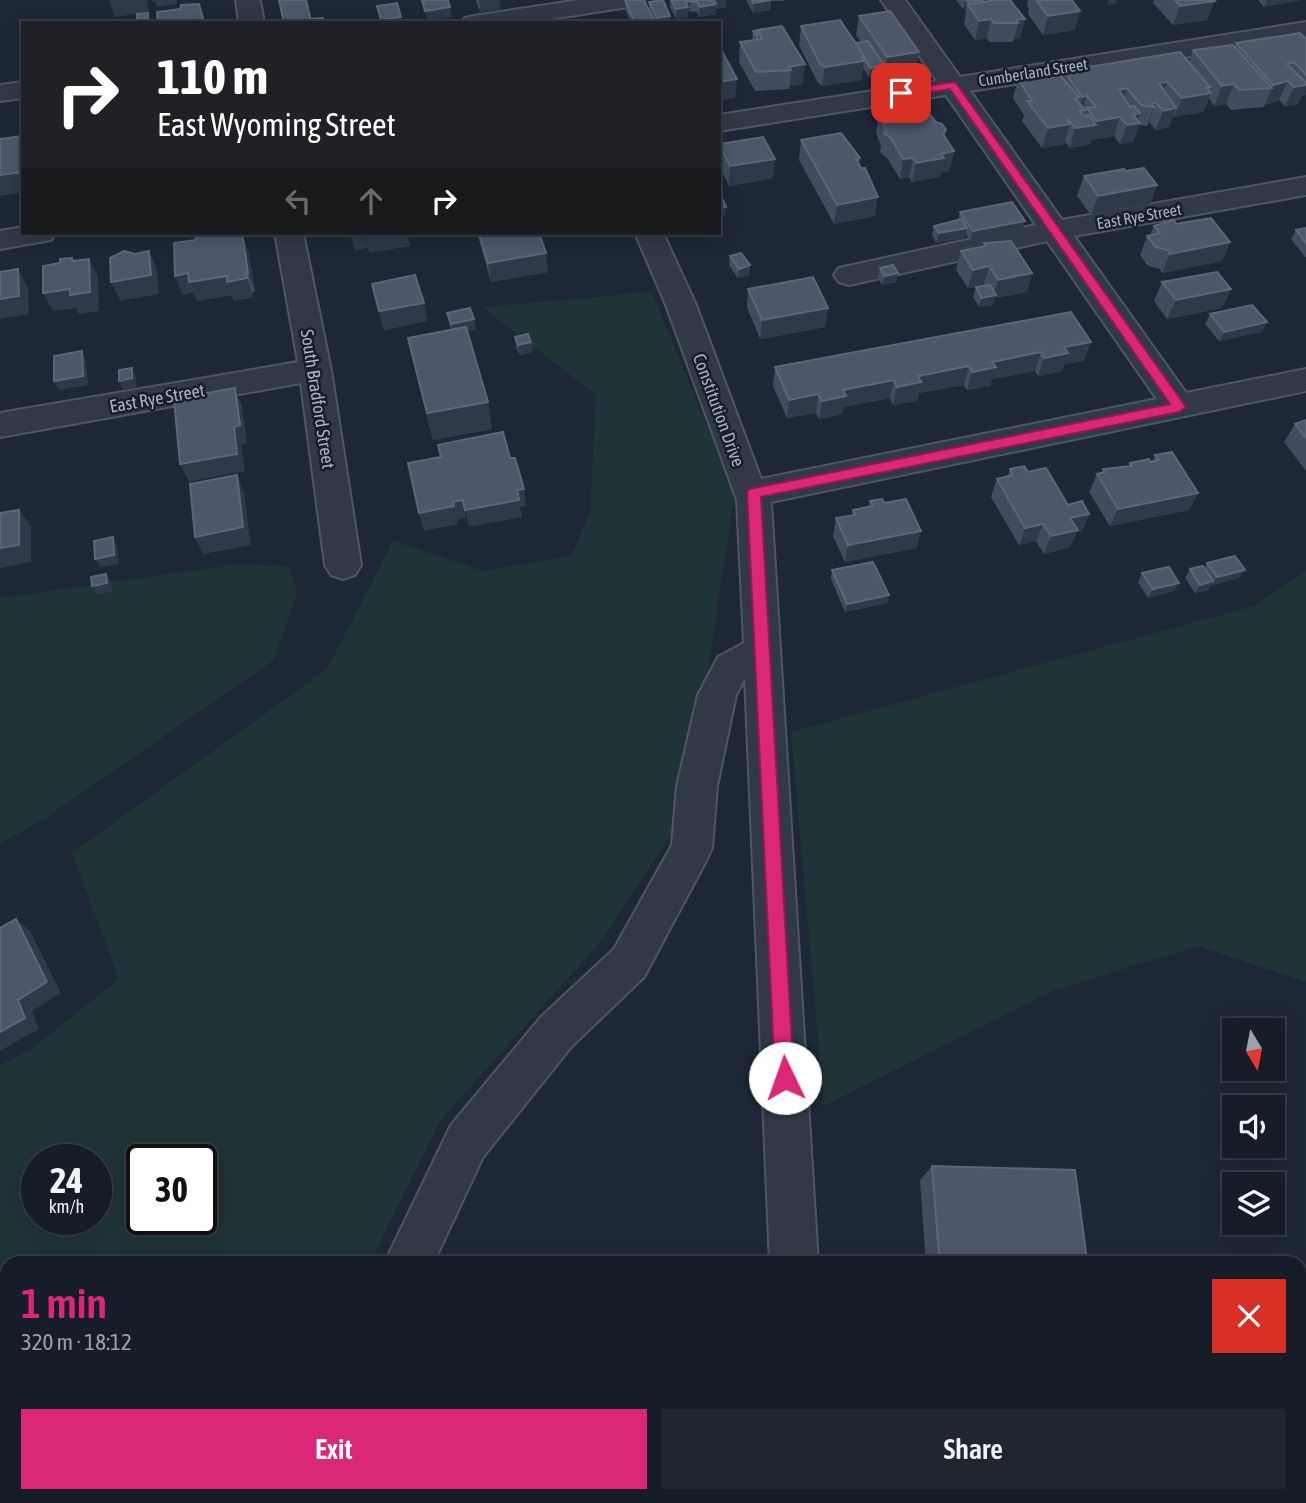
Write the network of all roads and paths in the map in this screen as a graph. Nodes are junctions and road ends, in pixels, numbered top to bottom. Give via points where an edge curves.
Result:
1 (248, 0) edge
2 (628, 0) edge
3 (893, 0) edge
4 (553, 11) edge
5 (252, 21) edge
6 (487, 21) edge
7 (1306, 30) edge
8 (953, 85) junction
9 (21, 90) edge
10 (0, 93) edge
11 (721, 123) edge
12 (1306, 186) edge
13 (1055, 230) junction
14 (29, 235) edge
15 (289, 235) edge
16 (650, 235) edge
17 (0, 240) edge
18 (849, 275) dead end
19 (315, 370) junction
20 (1306, 380) edge
21 (1179, 407) junction
22 (0, 425) edge
23 (754, 493) junction
24 (343, 565) dead end
25 (762, 650) junction
26 (412, 1256) edge
27 (794, 1256) edge

1 - 5 street
2 - 4 street
3 - 8 street
4 - 6 street
7 - 8 street, Cumberland Street
8 - 11 street, Cumberland Street
8 - 13 street
9 - 10 street
12 - 13 street, East Rye Street
13 - 18 street, East Rye Street
13 - 21 street
14 - 17 street
15 - 19 street, South Bradford Street
16 - 23 street, Constitution Drive via 681,305 749,491
19 - 22 street, East Rye Street
19 - 24 street, South Bradford Street
20 - 21 street
21 - 23 street
23 - 25 street, Constitution Drive
25 - 26 street via 731,668 717,695 697,786 692,848 629,963 556,1031 467,1141
25 - 27 street, Constitution Drive

